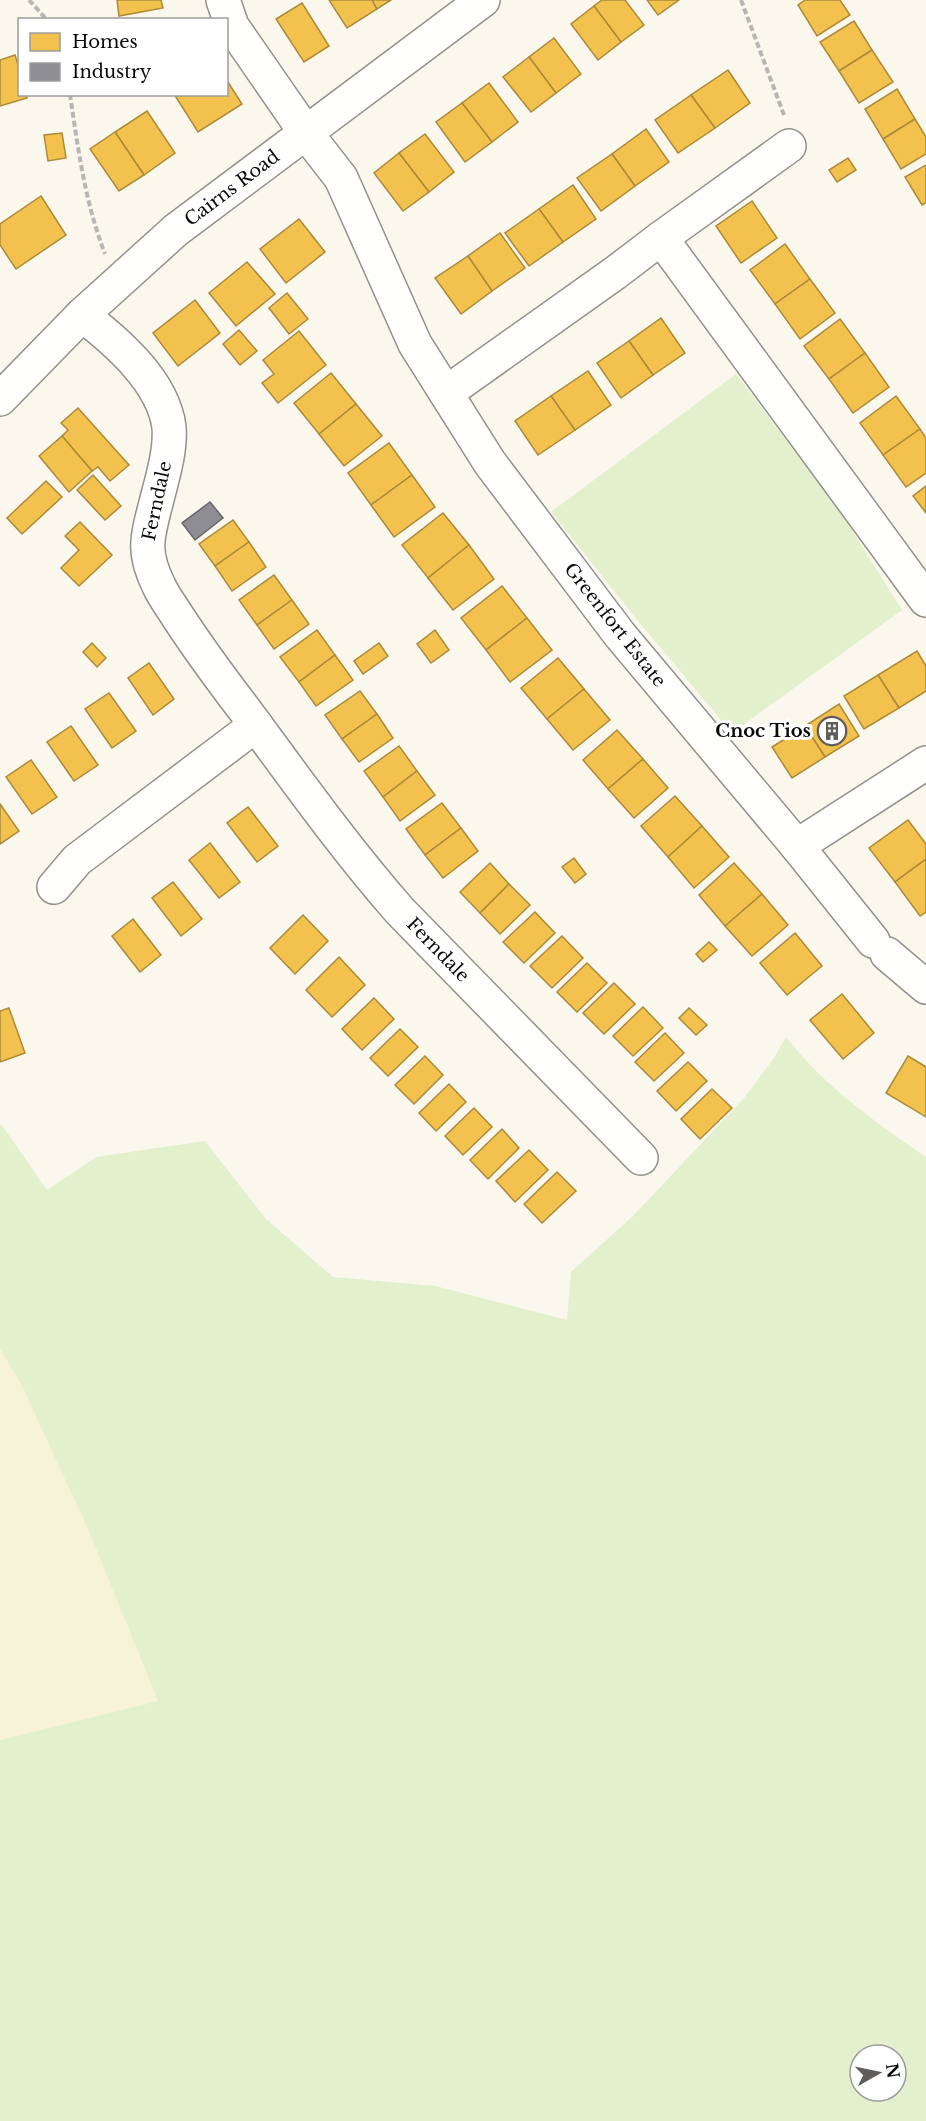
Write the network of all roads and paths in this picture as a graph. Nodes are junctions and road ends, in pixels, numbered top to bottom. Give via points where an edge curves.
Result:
1 (29, 0) edge
2 (223, 0) edge
3 (483, 0) edge
4 (741, 0) edge
5 (45, 18) edge
6 (70, 96) edge
7 (306, 133) junction
8 (789, 146) joint
9 (661, 238) junction
10 (116, 284) junction
11 (82, 315) junction
12 (446, 393) junction
13 (0, 399) edge
14 (926, 600) edge
15 (256, 725) junction
16 (926, 763) edge
17 (797, 846) junction
18 (54, 887) dead end
19 (926, 987) edge
20 (640, 1158) dead end

1 - 5 path
2 - 7 street, Greenfort Estate via 232,26
3 - 7 street, Cairns Road
4 - 8 path via 785,118
6 - 10 path via 82,176 94,225
7 - 10 street, Cairns Road via 176,230
7 - 12 street, Greenfort Estate via 341,178 415,344
8 - 9 street
9 - 12 street
9 - 14 street
10 - 11 street, Cairns Road
11 - 13 street, Cairns Road
11 - 15 street, Ferndale via 132,360 162,402 169,427 168,448 146,546 150,566 194,641
12 - 17 street, Greenfort Estate via 490,463 620,635
15 - 18 street via 77,860
15 - 20 street, Ferndale via 325,821 400,910
16 - 17 street
17 - 19 street, Greenfort Estate via 880,947

